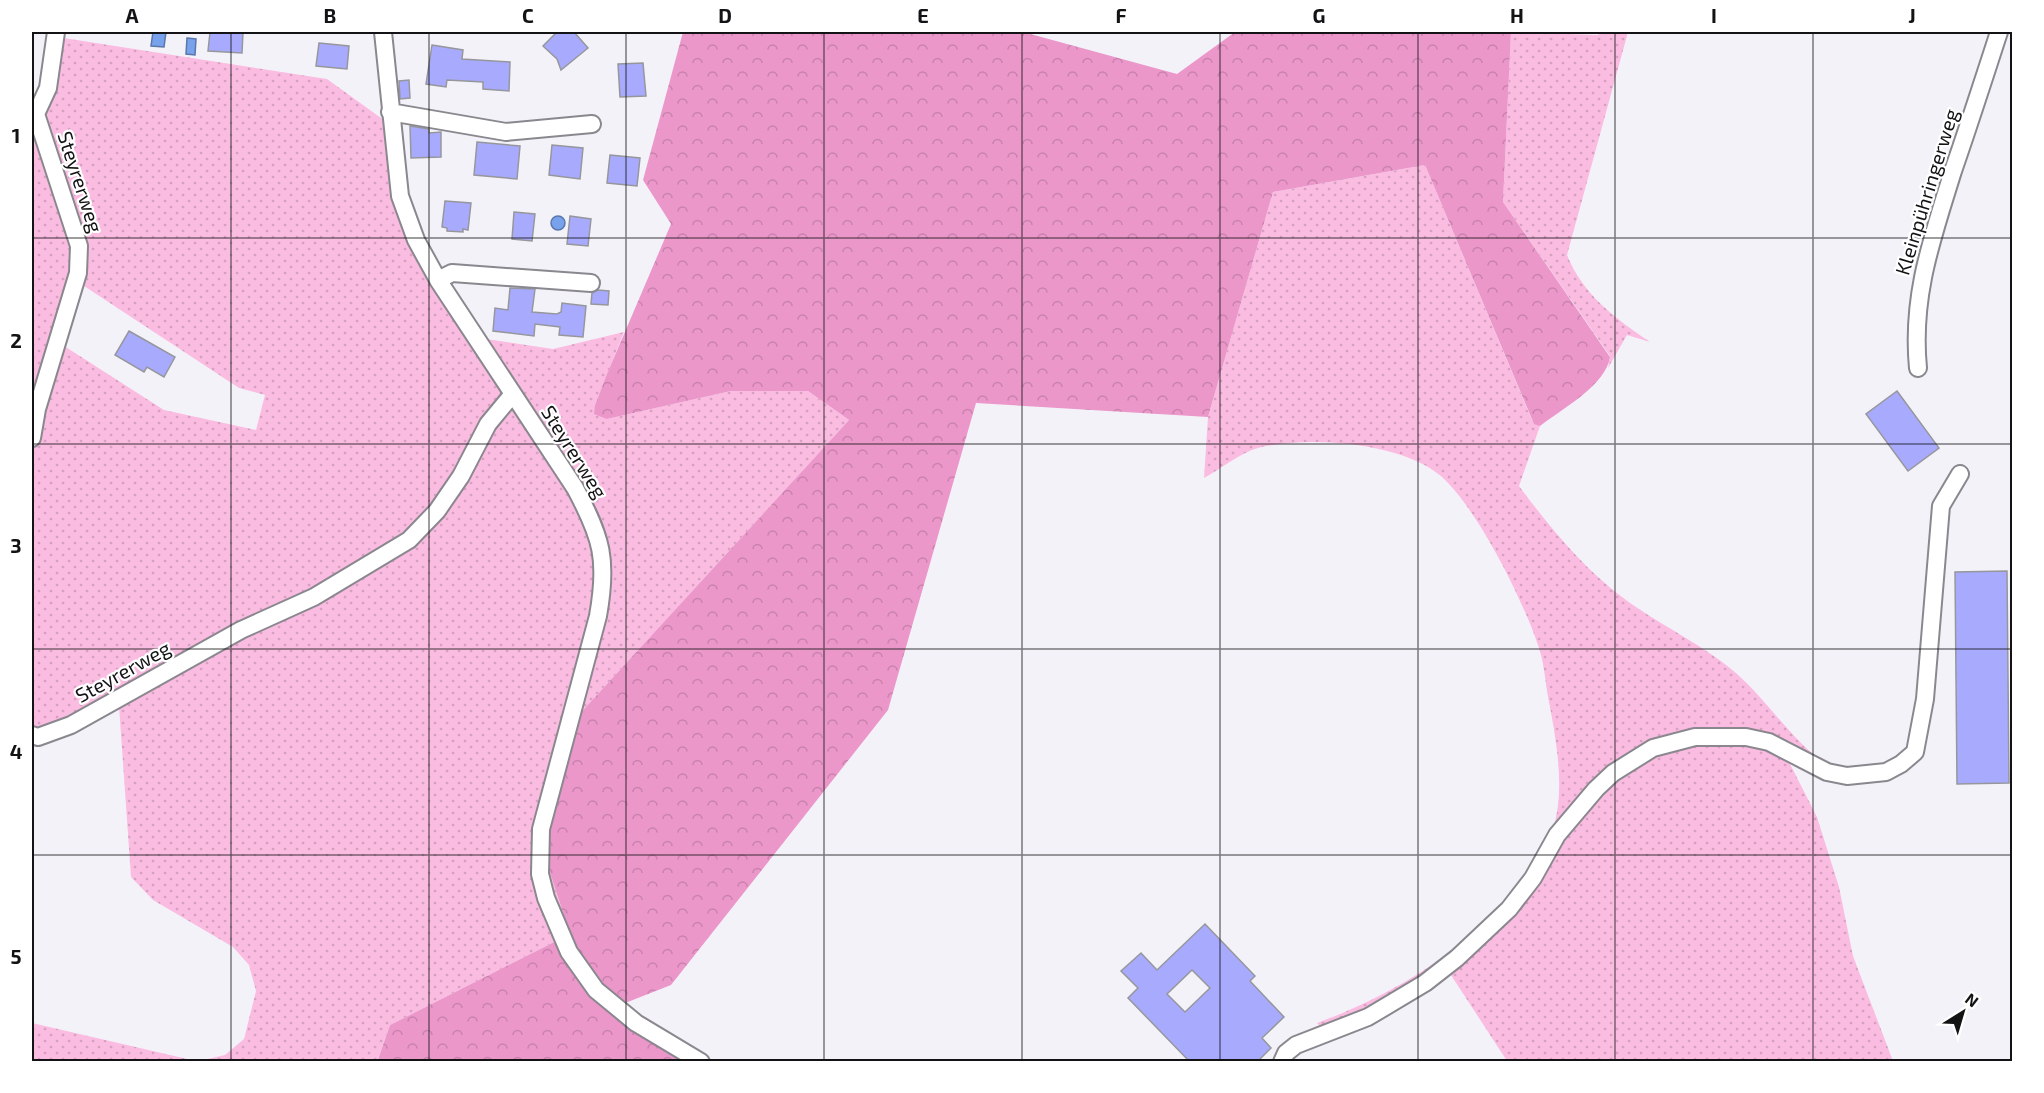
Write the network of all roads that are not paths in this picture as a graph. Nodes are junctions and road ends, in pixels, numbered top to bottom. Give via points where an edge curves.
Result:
1 (56, 32) edge
2 (383, 32) edge
3 (1999, 32) edge
4 (34, 112) edge
5 (390, 112) junction
6 (592, 124) dead end
7 (438, 280) junction
8 (591, 283) dead end
9 (1918, 368) dead end
10 (512, 395) junction
11 (32, 438) edge
12 (1960, 474) dead end
13 (32, 735) edge
14 (701, 1062) edge
15 (1282, 1062) edge

1 - 4 street via 48,88
2 - 5 street
3 - 9 street, Kleinpühringerweg via 1920,286 1916,315
4 - 11 street, Steyrerweg via 79,246 78,273
5 - 6 street via 506,132
5 - 7 street via 400,196 416,240
7 - 8 street via 452,273
7 - 10 street
10 - 13 street, Steyrerweg via 488,424 437,512 409,540 324,592 242,630 71,725 38,737
10 - 14 street, Steyrerweg via 575,488 590,517 604,560 598,616 541,829 540,874 546,898 569,952 596,990 636,1023
12 - 15 street via 1941,506 1925,699 1915,752 1901,764 1864,776 1847,776 1827,772 1769,742 1746,737 1695,737 1653,748 1613,773 1596,789 1557,835 1533,878 1509,909 1457,958 1425,983 1368,1017 1296,1045

